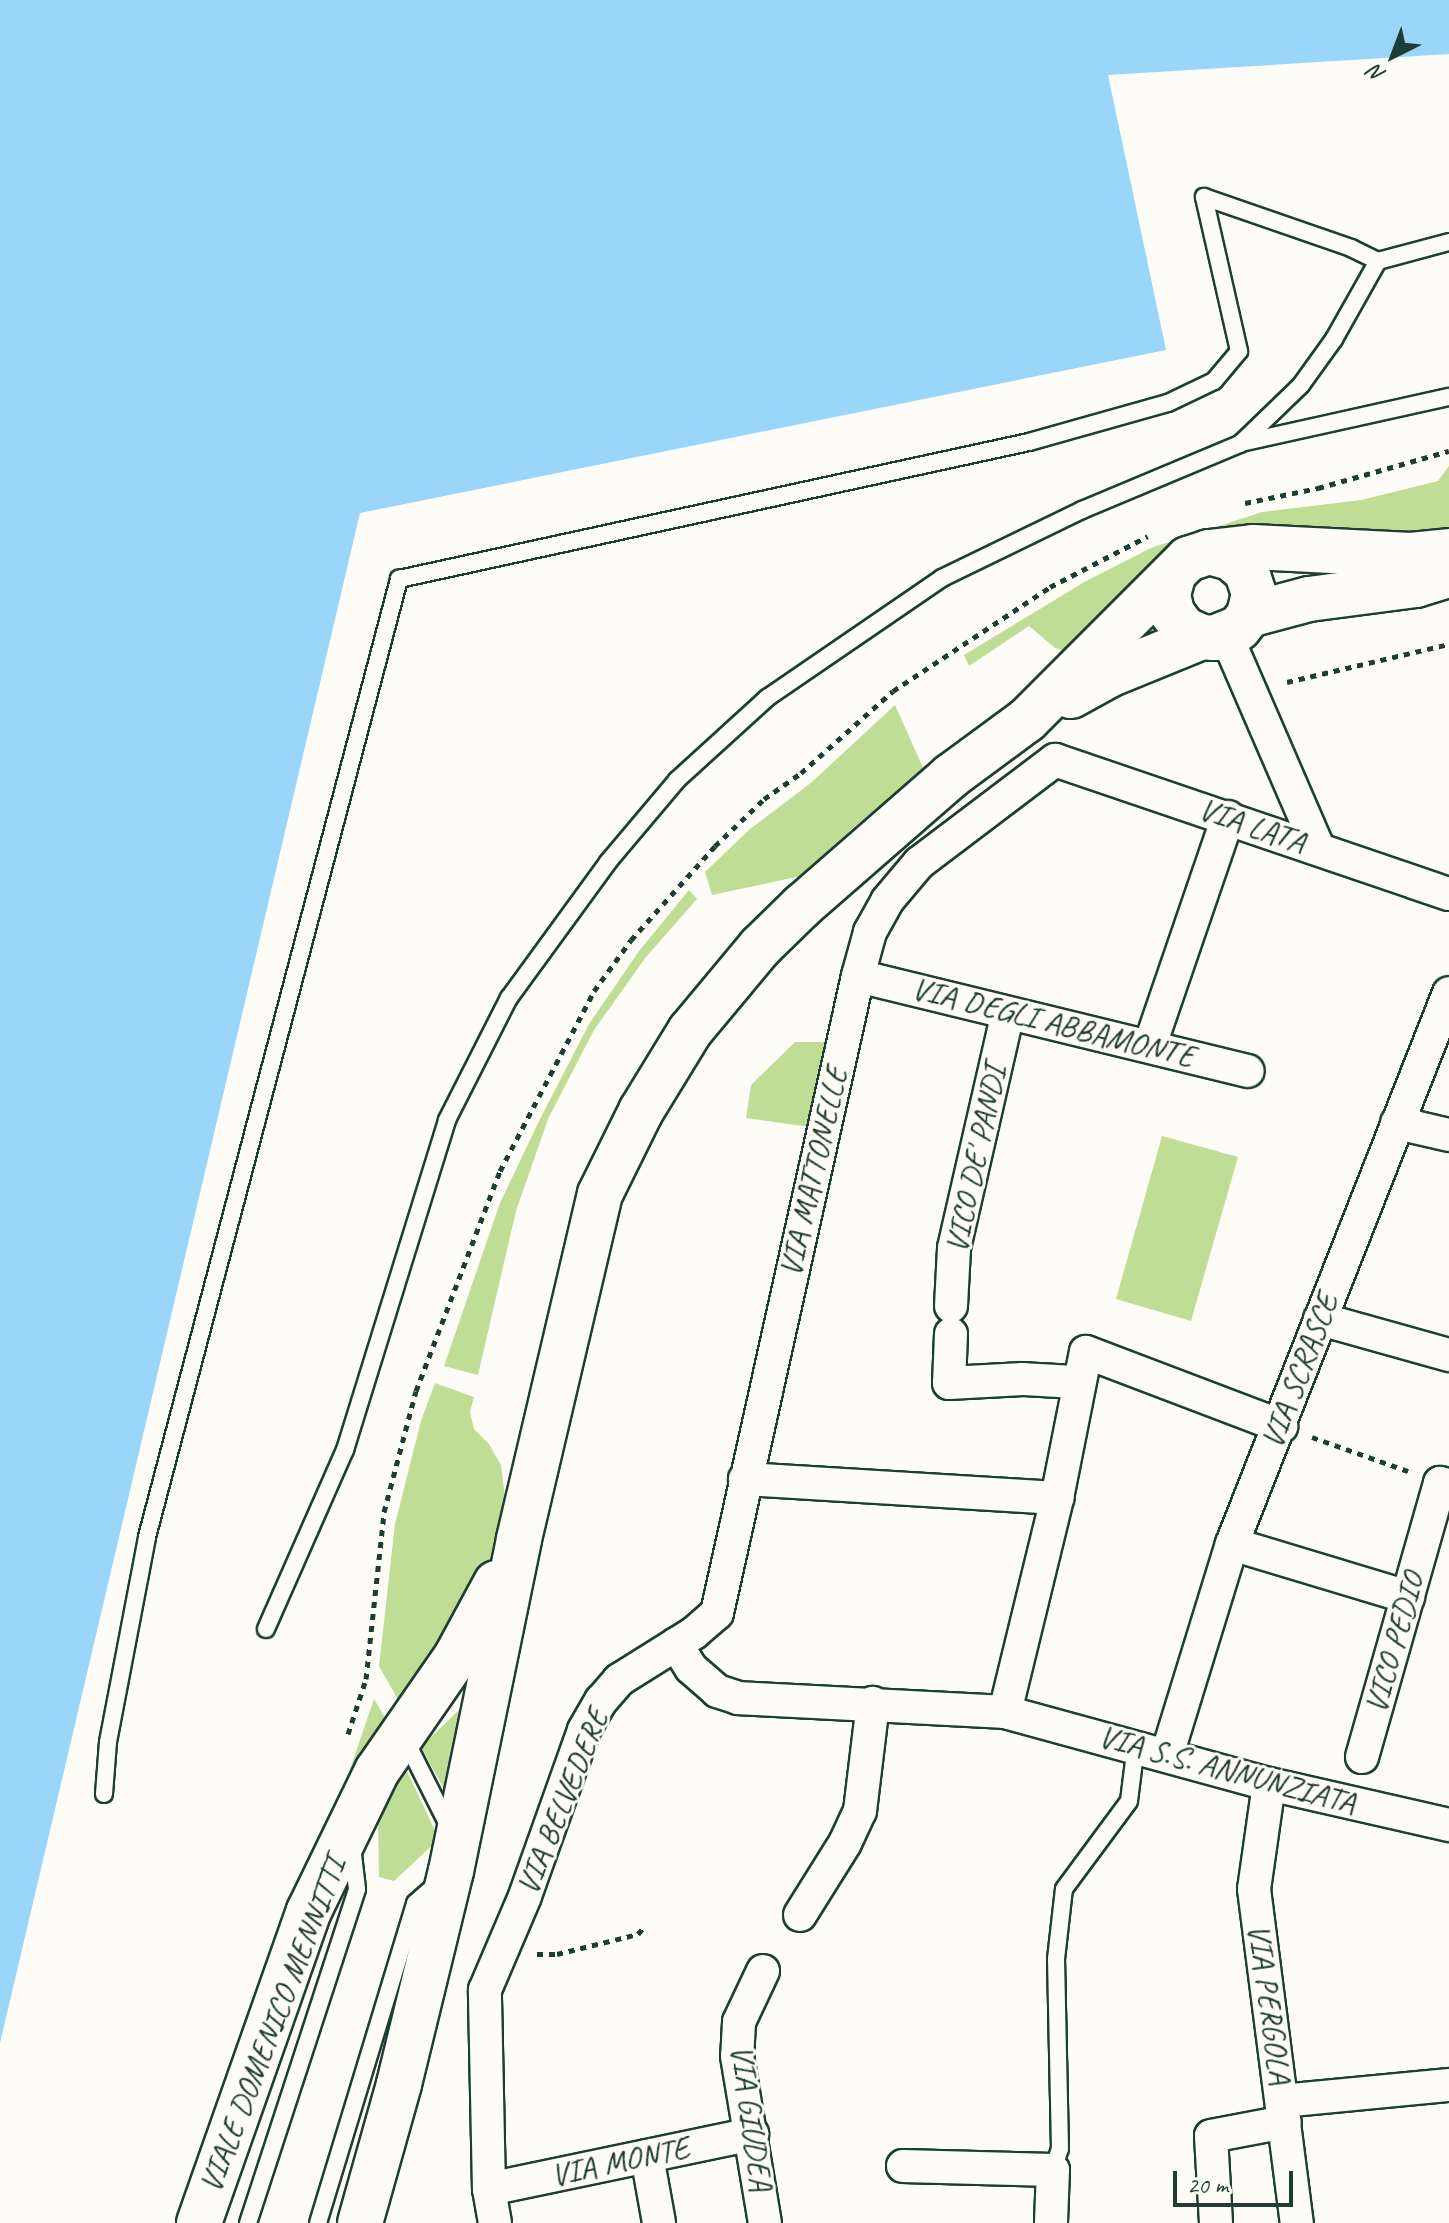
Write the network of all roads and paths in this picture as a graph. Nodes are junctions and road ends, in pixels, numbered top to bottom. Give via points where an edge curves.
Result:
1 (1449, 242) edge
2 (1378, 261) junction
3 (1449, 397) edge
4 (1240, 444) junction
5 (1449, 551) edge
6 (1209, 552) junction
7 (1449, 575) edge
8 (1173, 576) junction
9 (1226, 629) junction
10 (1449, 644) edge
11 (1285, 683) dead end
12 (1027, 720) junction
13 (1055, 760) joint
14 (1228, 817) junction
15 (1318, 848) junction
16 (1449, 894) edge
17 (858, 976) junction
18 (1449, 993) edge
19 (1008, 1013) junction
20 (1150, 1045) junction
21 (1248, 1071) dead end
22 (1397, 1123) junction
23 (1449, 1135) edge
24 (1320, 1319) junction
25 (1449, 1355) edge
26 (1082, 1367) junction
27 (1294, 1431) junction
28 (745, 1479) junction
29 (1445, 1484) edge
30 (1057, 1498) junction
31 (519, 1539) junction
32 (1232, 1544) junction
33 (1408, 1597) junction
34 (266, 1629) dead end
35 (676, 1644) junction
36 (873, 1703) junction
37 (1005, 1712) junction
38 (399, 1725) junction
39 (1152, 1750) junction
40 (1362, 1757) dead end
41 (1269, 1784) junction
42 (104, 1794) dead end
43 (1449, 1825) edge
44 (349, 1828) junction
45 (454, 1857) junction
46 (800, 1915) dead end
47 (644, 1927) dead end
48 (557, 1954) dead end
49 (763, 1971) dead end
50 (1449, 2085) edge
51 (1284, 2112) junction
52 (752, 2134) junction
53 (647, 2156) junction
54 (903, 2166) dead end
55 (1053, 2170) junction
56 (489, 2189) junction
57 (199, 2223) edge
58 (248, 2223) edge
59 (318, 2223) edge
60 (360, 2223) edge
61 (495, 2223) edge
62 (659, 2223) edge
63 (765, 2223) edge
64 (1051, 2223) edge
65 (1216, 2223) edge
66 (1297, 2223) edge

1 - 2 lane
2 - 4 lane via 1301,385
2 - 42 lane via 1204,197 1239,351 1214,381 1168,403 1029,442 399,579 147,1537 108,1742
3 - 4 lane
4 - 34 lane via 1082,510 942,578 767,698 677,780 608,862 509,998 447,1120 345,1450
5 - 6 street via 1411,555 1253,547
6 - 8 street via 1188,559
6 - 9 street via 1231,558 1247,572 1254,594
7 - 9 street, VIALE DOMENICO MENNITTI via 1416,585 1309,599
8 - 9 street via 1168,595 1172,613 1184,629
8 - 12 street, VIALE DOMENICO MENNITTI
9 - 12 street, VIALE DOMENICO MENNITTI via 1109,675
9 - 15 street
10 - 11 path
12 - 31 street, VIALE DOMENICO MENNITTI via 881,834 760,947 690,1031 655,1086 600,1194
13 - 14 street, VIA LATA
13 - 17 street, VIA MATTONELLE via 919,863 875,922
14 - 15 street, VIA LATA
14 - 20 street
15 - 16 street, VIA LATA
17 - 19 street, VIA DEGLI ABBAMONTE
17 - 28 street, VIA MATTONELLE
18 - 22 street, VIA SCRASCE
19 - 20 street, VIA DEGLI ABBAMONTE
19 - 26 street, VICO DE' PANDI via 954,1248 949,1383 1023,1379
20 - 21 street, VIA DEGLI ABBAMONTE
22 - 23 street
22 - 24 street, VIA SCRASCE
24 - 25 street
24 - 27 street, VIA SCRASCE
26 - 27 street
26 - 30 street
27 - 29 path
27 - 32 street, VIA SCRASCE
28 - 30 street
28 - 35 street, VIA MATTONELLE via 717,1613
29 - 33 street, VICO PEDIO
30 - 37 street
31 - 38 street, VIALE DOMENICO MENNITTI via 456,1657
31 - 45 street, VIALE DOMENICO MENNITTI
32 - 33 street
32 - 39 street, VIA SCRASCE
33 - 40 street, VICO PEDIO
35 - 36 street, VIA S.S. ANNUNZIATA via 691,1668 717,1691 738,1698
35 - 56 street, VIA BELVEDERE via 619,1680 584,1730 485,1990
36 - 37 street, VIA S.S. ANNUNZIATA
36 - 46 street via 860,1811
37 - 39 street, VIA S.S. ANNUNZIATA
38 - 44 street, VIALE DOMENICO MENNITTI
38 - 45 lane
39 - 41 street, VIA S.S. ANNUNZIATA
39 - 55 lane via 1129,1801 1064,1889 1056,1959 1060,2149
41 - 43 street, VIA S.S. ANNUNZIATA
41 - 51 street, VIA PERGOLA via 1254,1889
44 - 57 street, VIALE DOMENICO MENNITTI via 309,1911
44 - 58 lane via 357,1889
45 - 59 lane via 415,1903
45 - 60 street, VIALE DOMENICO MENNITTI
47 - 48 path via 638,1934
49 - 52 street, VIA GIUDEA via 739,2022 737,2056
50 - 51 street
51 - 65 street via 1211,2136
51 - 66 street, VIA PERGOLA
52 - 53 street, VIA MONTE
52 - 63 street, VIA GIUDEA
53 - 56 street, VIA MONTE
53 - 62 street
54 - 55 street
55 - 64 street
56 - 61 street

